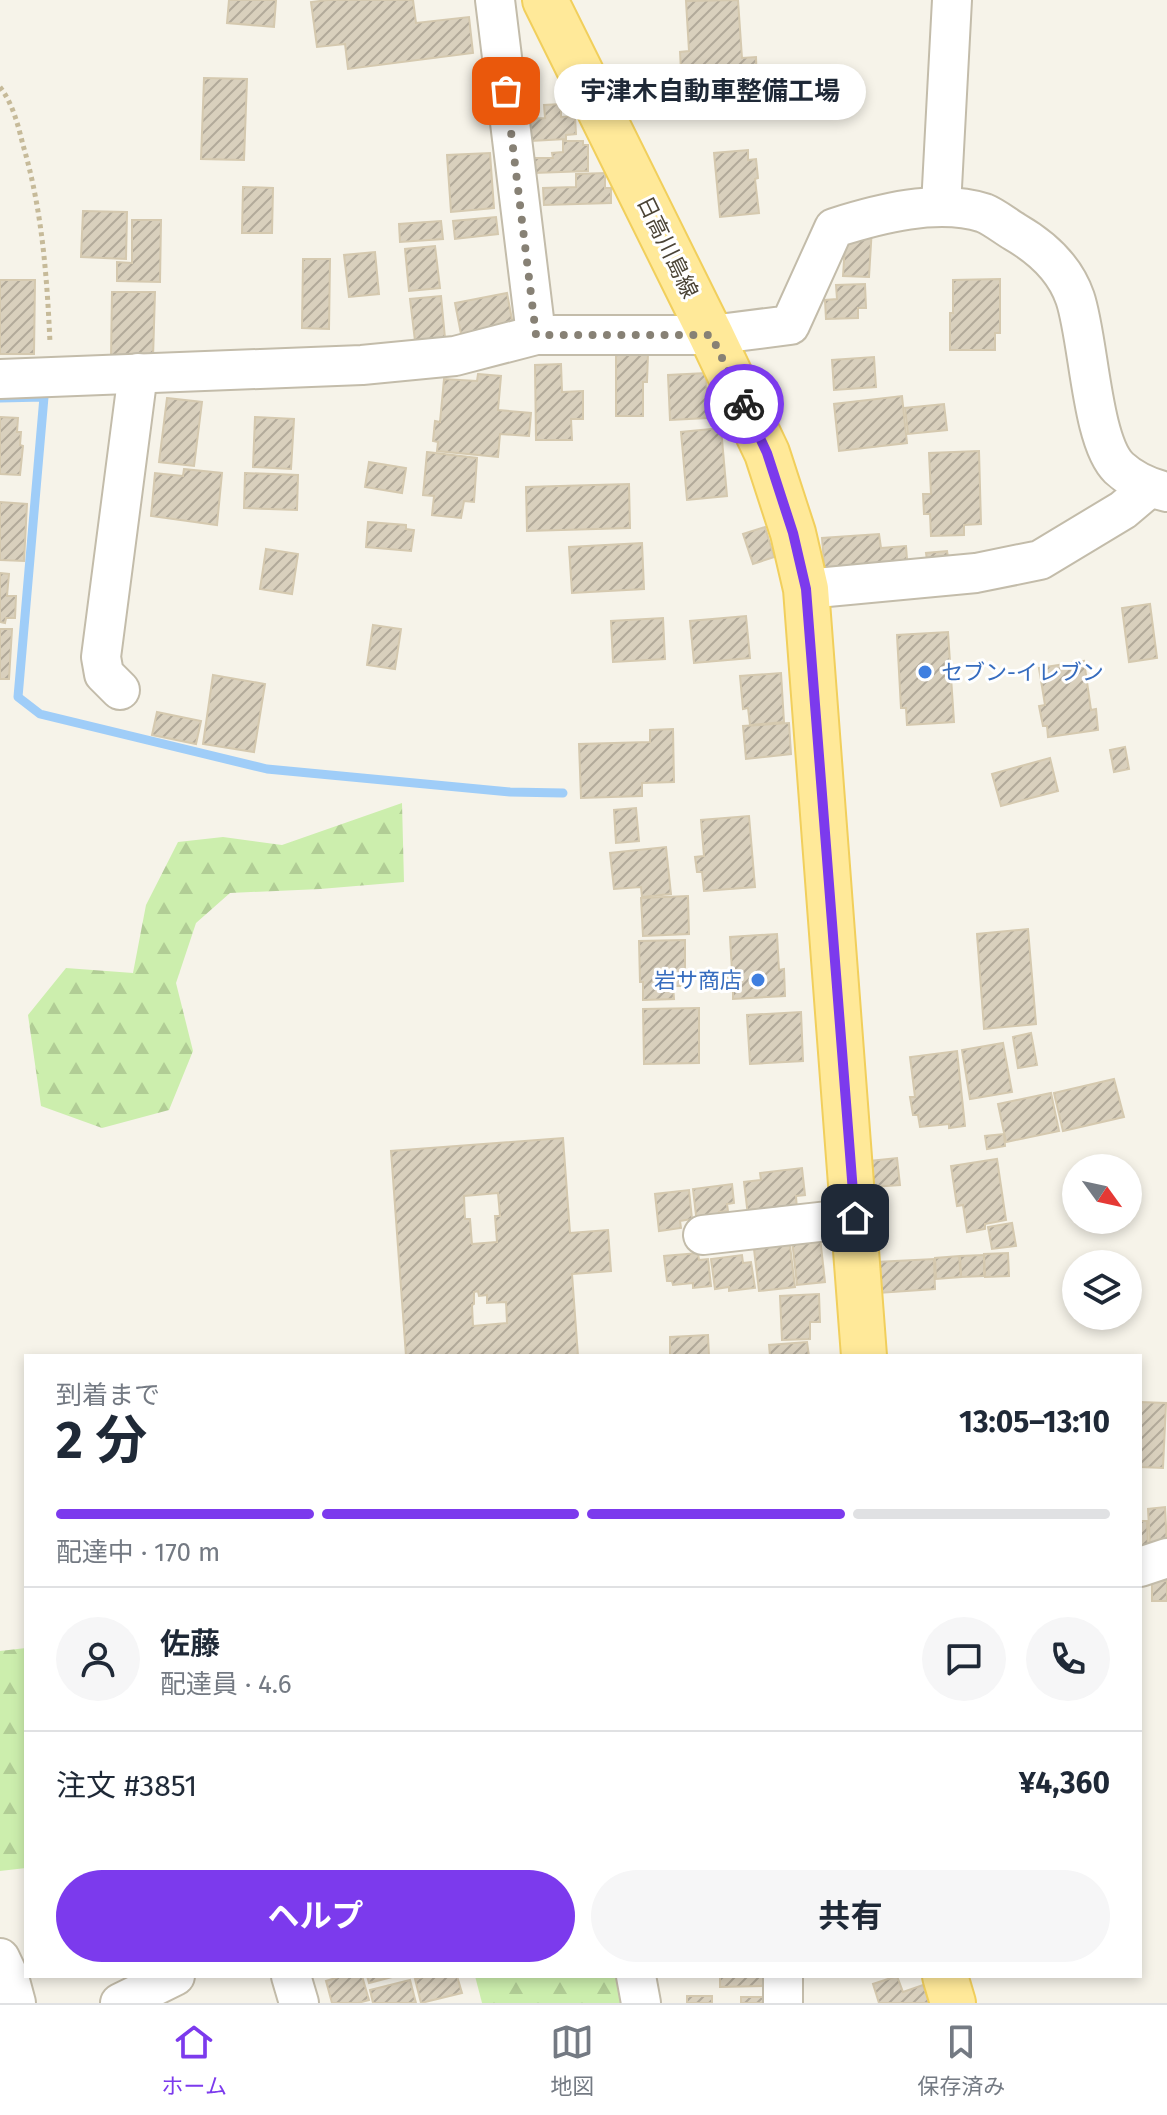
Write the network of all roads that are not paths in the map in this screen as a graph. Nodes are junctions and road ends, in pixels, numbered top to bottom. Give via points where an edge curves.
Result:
1 (495, 0) edge
2 (545, 0) edge
3 (952, 0) edge
4 (941, 206) junction
5 (536, 335) junction
6 (711, 335) junction
7 (138, 373) junction
8 (0, 379) edge
9 (1158, 490) edge
10 (806, 589) junction
11 (120, 690) dead end
12 (855, 1218) junction
13 (703, 1235) dead end
14 (864, 1354) edge
15 (1167, 1558) edge
16 (1142, 1566) edge
17 (0, 1958) edge
18 (171, 1978) edge
19 (292, 1978) edge
20 (636, 1978) edge
21 (783, 1978) edge
22 (946, 1978) edge
23 (16, 2003) edge
24 (120, 2003) edge
25 (299, 2003) edge
26 (641, 2003) edge
27 (783, 2003) edge
28 (953, 2003) edge

1 - 5 street
2 - 6 main road, 日高川島線
3 - 4 street
4 - 6 street via 872,216 834,228 790,325
4 - 9 street via 984,214 1053,259 1075,297 1102,440 1117,467
5 - 6 street
5 - 7 street via 455,356 362,365
6 - 10 main road, 日高川島線 via 767,453
7 - 8 street
7 - 11 street via 101,657 104,674
9 - 10 street via 1040,560 976,573
10 - 12 main road, 日高川島線
12 - 13 street
12 - 14 main road, 日高川島線
15 - 16 street
17 - 23 street
18 - 24 street
19 - 25 street
20 - 26 street
21 - 27 street
22 - 28 main road

